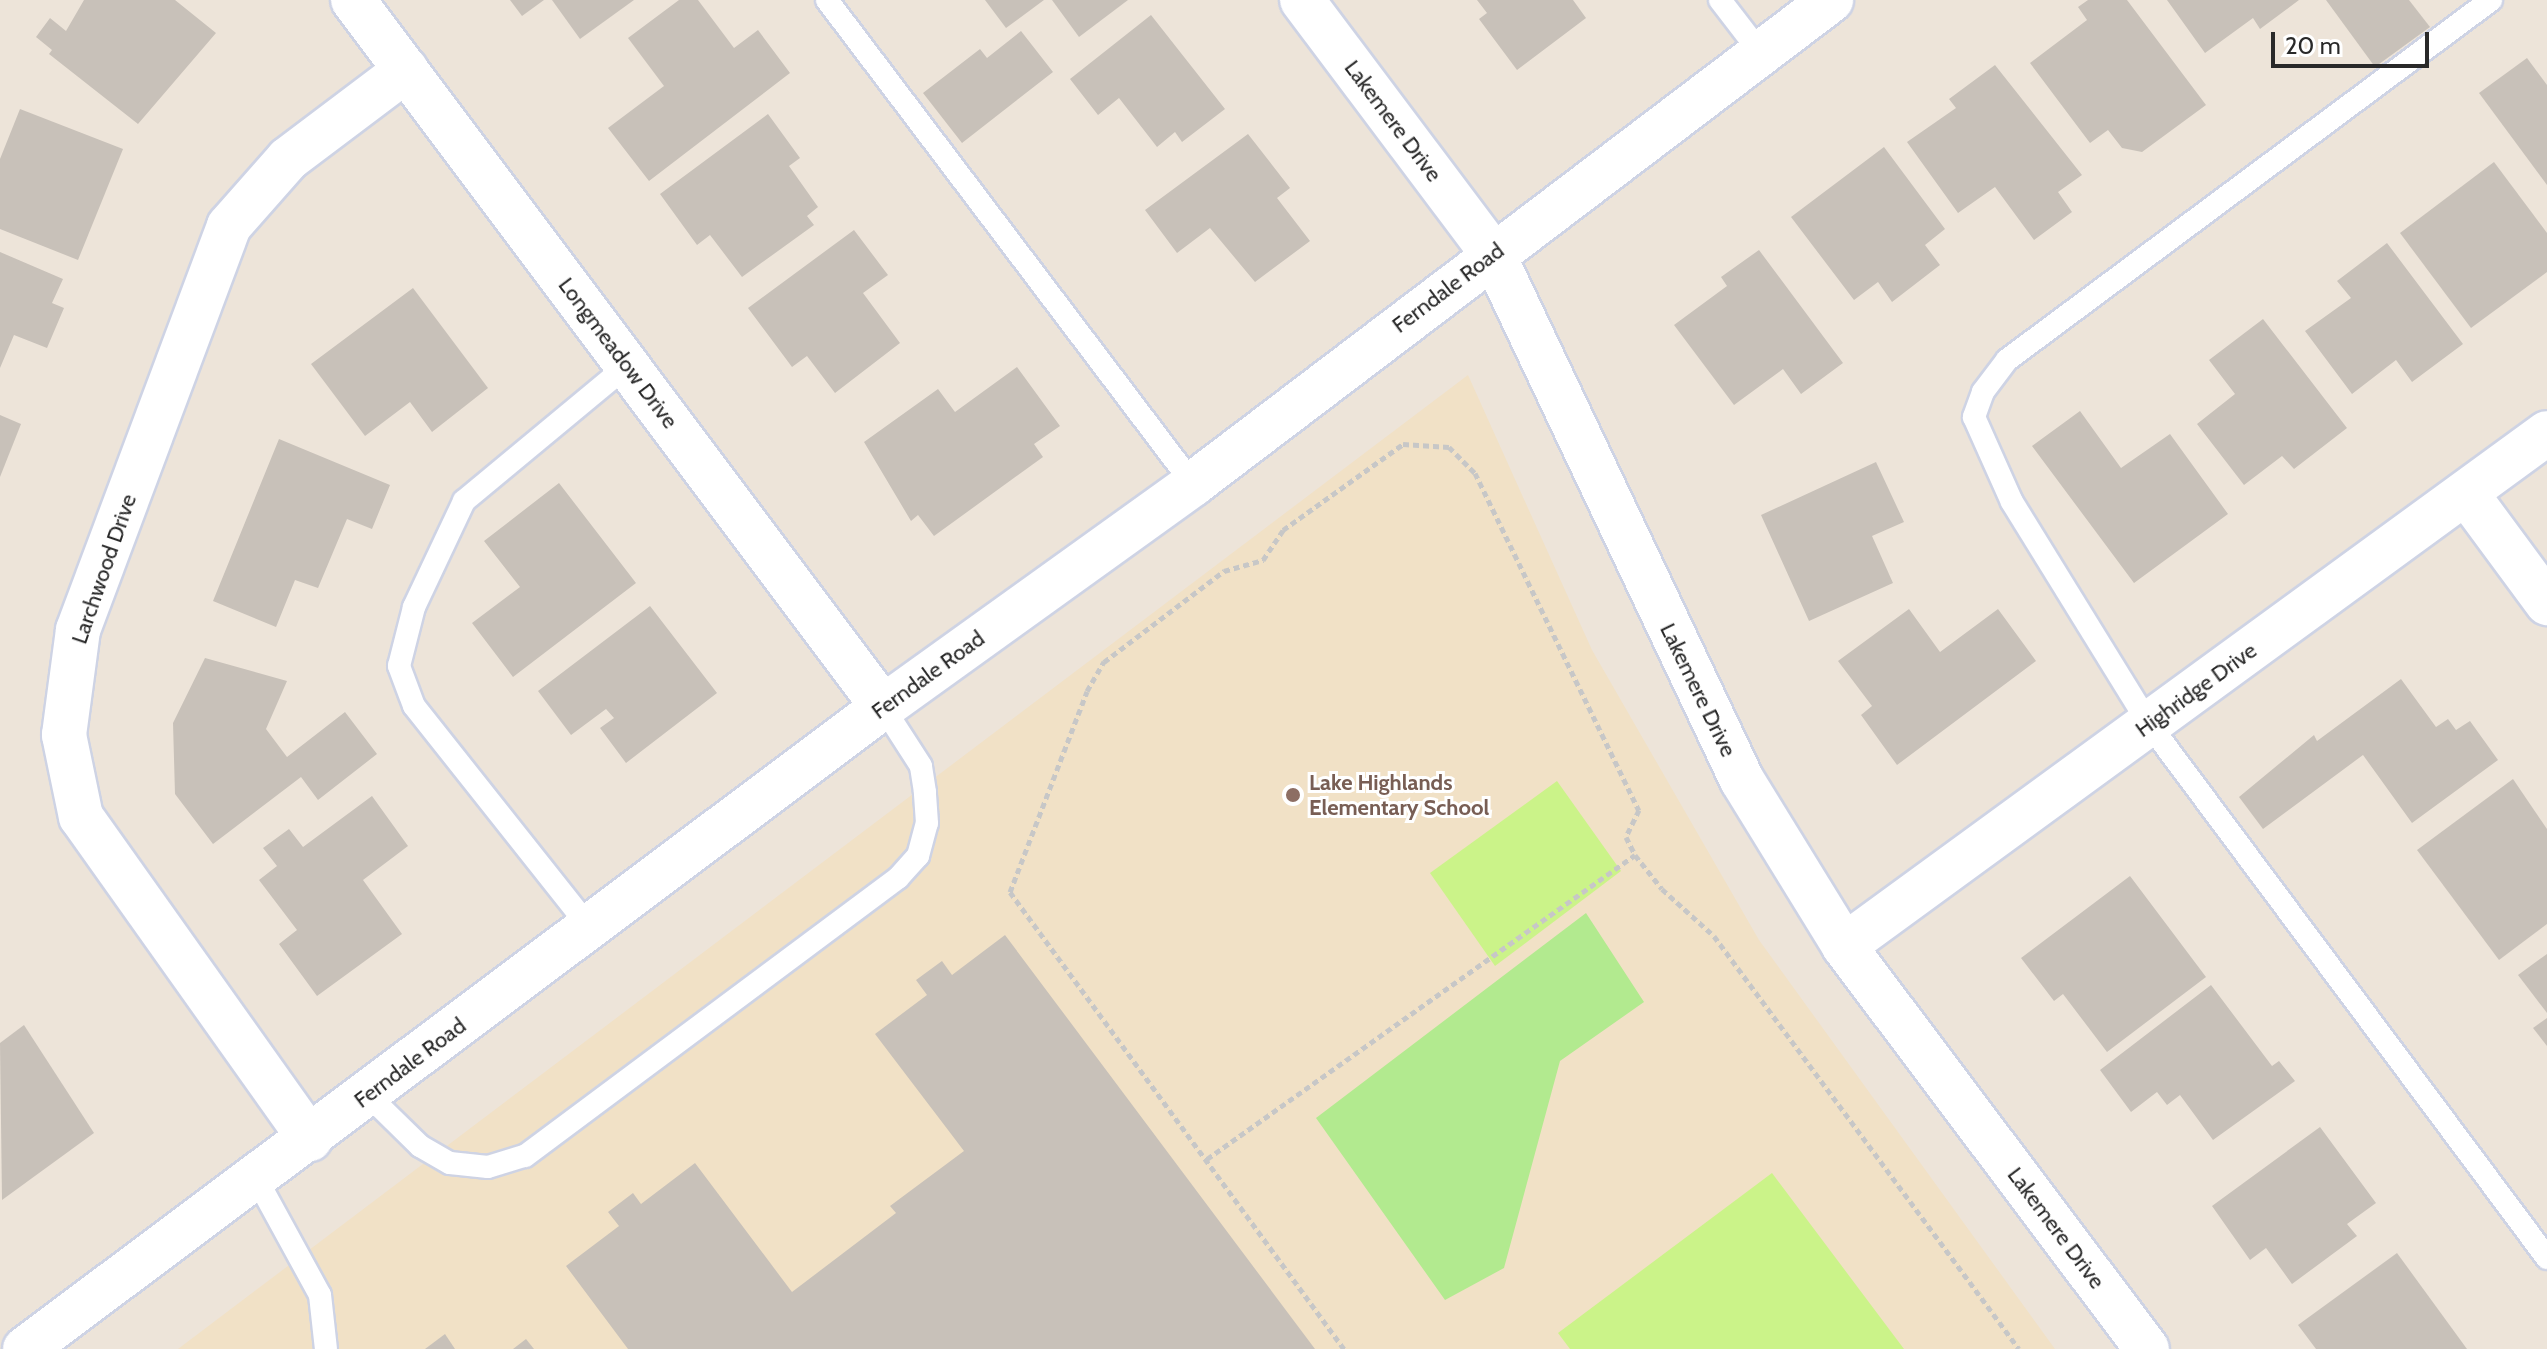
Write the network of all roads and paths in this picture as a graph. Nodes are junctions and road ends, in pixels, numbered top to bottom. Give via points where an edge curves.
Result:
1 (353, 0) edge
2 (827, 0) edge
3 (1302, 0) edge
4 (1720, 0) edge
5 (1831, 0) edge
6 (2491, 0) edge
7 (1760, 52) junction
8 (406, 70) junction
9 (1493, 254) junction
10 (628, 365) junction
11 (2547, 433) edge
12 (1193, 484) junction
13 (2466, 493) junction
14 (2547, 603) edge
15 (883, 707) junction
16 (2149, 724) junction
17 (1635, 855) junction
18 (590, 928) junction
19 (1844, 946) junction
20 (368, 1095) junction
21 (310, 1139) junction
22 (1207, 1159) junction
23 (256, 1178) junction
24 (2547, 1258) edge
25 (25, 1349) edge
26 (326, 1349) edge
27 (1344, 1349) edge
28 (2019, 1349) edge
29 (2147, 1349) edge

1 - 8 street, Longmeadow Drive
2 - 12 lane
3 - 9 street, Lakemere Drive
4 - 7 lane
5 - 7 street, Ferndale Road
6 - 16 lane via 2118,274 2007,360 1983,392 1974,417 2012,502
7 - 9 street, Ferndale Road
8 - 10 street, Longmeadow Drive
8 - 21 street, Larchwood Drive via 288,159 229,226 78,630 64,735 81,817
9 - 12 street, Ferndale Road
9 - 19 street, Lakemere Drive via 1742,780
10 - 15 street, Longmeadow Drive
10 - 18 lane via 464,501 414,607 399,666 414,706
11 - 13 street, Highridge Drive
12 - 15 street, Ferndale Road
13 - 14 street
13 - 16 street, Highridge Drive
15 - 18 street, Ferndale Road
15 - 20 lane via 921,766 925,792 927,823 918,856 898,878 525,1156 488,1167 450,1163 420,1146
16 - 19 street, Highridge Drive
16 - 24 lane
17 - 22 path
17 - 22 path via 1626,837 1639,810 1475,473 1449,447 1403,444 1283,530 1263,560 1224,571 1104,662 1087,691 1010,892
17 - 28 path via 1662,889 1714,936
18 - 20 street, Ferndale Road
19 - 29 street, Lakemere Drive
20 - 21 street, Ferndale Road
21 - 23 street, Ferndale Road
22 - 27 path
23 - 25 street, Ferndale Road
23 - 26 lane via 320,1295

